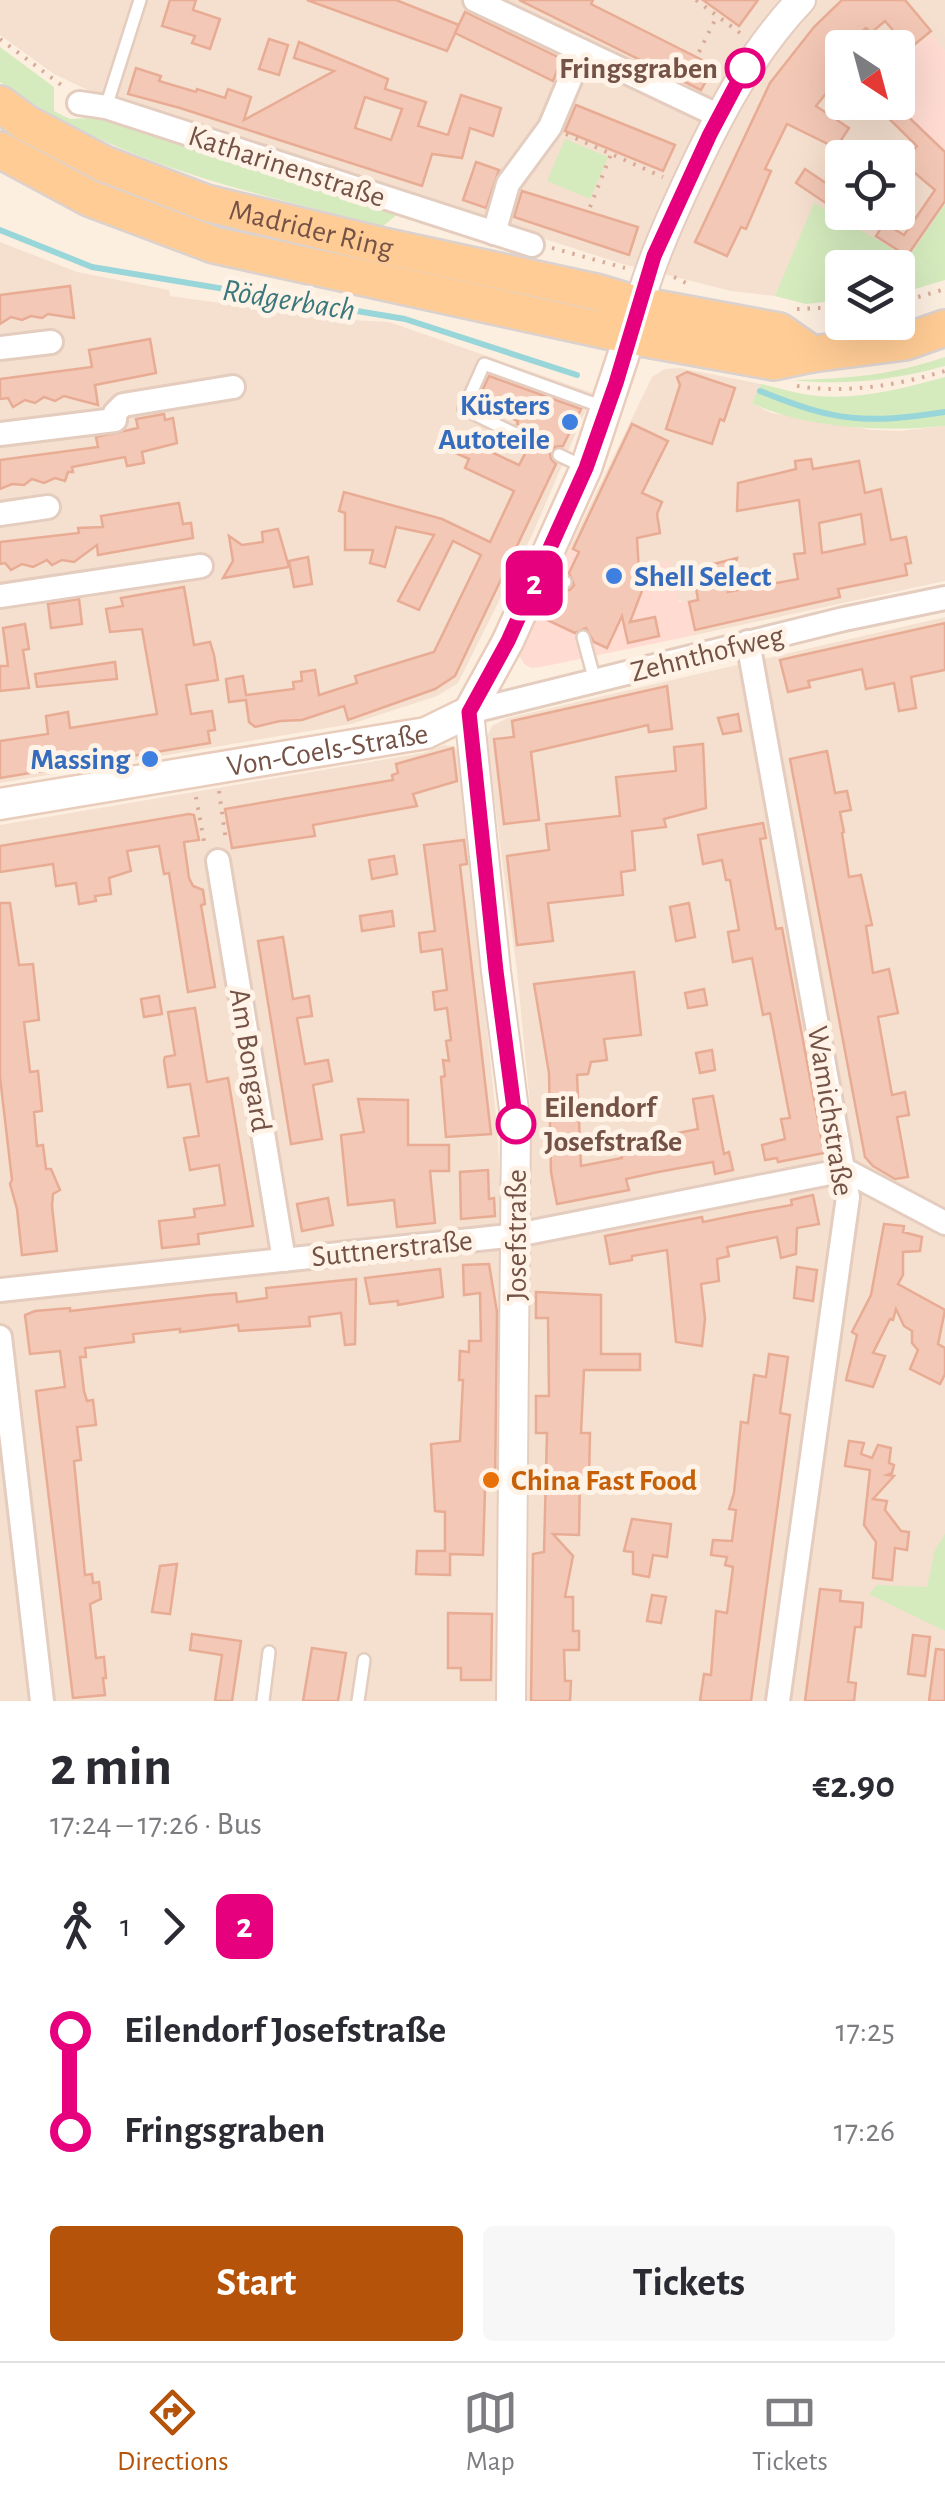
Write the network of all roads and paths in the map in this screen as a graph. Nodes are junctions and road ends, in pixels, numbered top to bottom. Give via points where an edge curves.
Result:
1 (140, 0) edge
2 (475, 0) edge
3 (696, 0) edge
4 (801, 0) edge
5 (718, 16) junction
6 (0, 40) edge
7 (760, 48) junction
8 (582, 51) junction
9 (699, 52) dead end
10 (79, 103) joint
11 (0, 104) edge
12 (106, 108) junction
13 (719, 116) junction
14 (550, 127) junction
15 (0, 150) edge
16 (611, 154) junction
17 (686, 186) junction
18 (590, 207) dead end
19 (494, 233) junction
20 (532, 246) joint
21 (605, 264) dead end
22 (945, 290) edge
23 (915, 298) edge
24 (635, 320) junction
25 (945, 328) edge
26 (51, 342) dead end
27 (0, 348) edge
28 (945, 372) edge
29 (794, 385) dead end
30 (233, 388) dead end
31 (607, 408) junction
32 (0, 434) edge
33 (534, 443) dead end
34 (48, 507) dead end
35 (0, 514) edge
36 (201, 566) dead end
37 (0, 596) edge
38 (945, 598) edge
39 (583, 637) dead end
40 (748, 642) junction
41 (595, 681) junction
42 (469, 712) junction
43 (203, 770) junction
44 (0, 804) edge
45 (218, 861) junction
46 (845, 1170) junction
47 (945, 1223) edge
48 (517, 1235) junction
49 (284, 1260) junction
50 (0, 1290) edge
51 (0, 1337) edge
52 (269, 1652) dead end
53 (364, 1660) dead end
54 (42, 1701) edge
55 (263, 1701) edge
56 (358, 1701) edge
57 (510, 1701) edge
58 (778, 1701) edge

1 - 12 lane
2 - 8 street
3 - 5 path
4 - 7 street
5 - 7 path
5 - 9 path
6 - 10 path
7 - 13 street
8 - 13 street
8 - 14 street
10 - 12 street, Katharinenstraße
11 - 24 main road, Madrider Ring via 104,164 206,203 596,292
12 - 19 street, Katharinenstraße
13 - 17 street
14 - 16 path
14 - 19 street via 508,184
15 - 24 main road, Madrider Ring via 89,198 201,241
16 - 17 path
16 - 18 path
17 - 24 street via 654,256
19 - 20 street, Katharinenstraße
20 - 21 path
22 - 23 path
24 - 25 main road via 779,331 812,354 905,342
24 - 31 main road, Von-Coels-Straße
26 - 27 street
28 - 29 path via 854,389
30 - 32 street via 123,405 116,420
31 - 33 lane via 484,364 464,408
31 - 42 main road, Von-Coels-Straße via 572,462 552,576
34 - 35 street
36 - 37 street
38 - 40 street, Zehnthofweg
39 - 41 lane
40 - 41 street, Zehnthofweg
40 - 46 street, Wamichstraße
41 - 42 street, Zehnthofweg
42 - 43 main road, Von-Coels-Straße via 426,733
42 - 48 street, Josefstraße via 516,1125
43 - 44 main road, Von-Coels-Straße
43 - 45 path via 207,854
43 - 45 path via 228,850
45 - 49 street, Am Bongard
46 - 47 street
46 - 48 street, Suttnerstraße
46 - 58 street, Wamichstraße via 848,1197
48 - 49 street, Suttnerstraße
48 - 57 street, Josefstraße
49 - 50 street, Suttnerstraße
51 - 54 street
52 - 55 lane
53 - 56 lane

